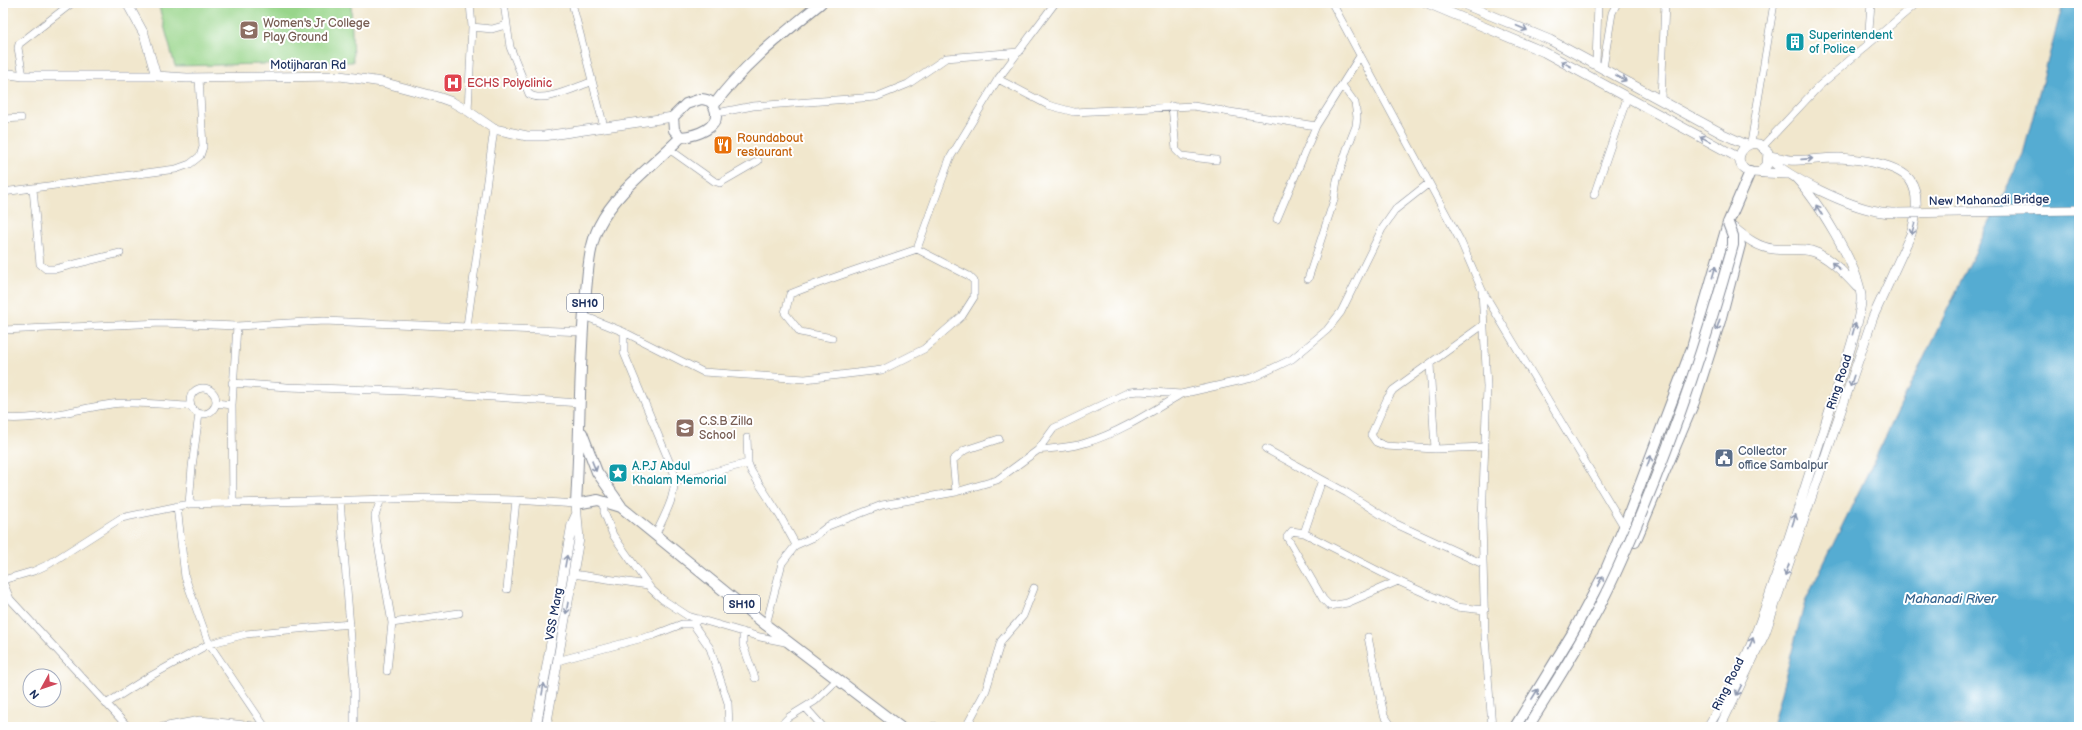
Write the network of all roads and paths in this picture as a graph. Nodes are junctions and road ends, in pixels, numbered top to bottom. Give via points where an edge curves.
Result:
1 (72, 3) edge
2 (126, 3) edge
3 (470, 3) edge
4 (504, 3) edge
5 (572, 3) edge
6 (821, 3) edge
7 (1055, 3) edge
8 (1332, 3) edge
9 (1427, 3) edge
10 (1462, 3) edge
11 (1598, 3) edge
12 (1617, 3) edge
13 (1665, 3) edge
14 (1774, 3) edge
15 (1871, 3) edge
16 (1917, 3) edge
17 (506, 25) junction
18 (472, 28) junction
19 (1868, 44) junction
20 (1019, 52) junction
21 (1360, 56) junction
22 (1600, 66) junction
23 (3, 74) edge
24 (23, 76) junction
25 (156, 76) junction
26 (199, 78) junction
27 (998, 79) junction
28 (591, 82) junction
29 (1342, 84) junction
30 (1627, 98) junction
31 (1661, 100) junction
32 (1172, 106) junction
33 (715, 109) junction
34 (468, 111) junction
35 (672, 117) junction
36 (21, 118) dead end
37 (3, 119) edge
38 (1316, 126) junction
39 (604, 127) junction
40 (494, 129) junction
41 (681, 137) junction
42 (1749, 144) junction
43 (1762, 146) junction
44 (669, 149) junction
45 (1769, 157) junction
46 (1739, 158) junction
47 (1216, 160) dead end
48 (758, 161) dead end
49 (1755, 172) junction
50 (1793, 176) junction
51 (1429, 183) junction
52 (33, 189) junction
53 (3, 192) edge
54 (1594, 195) dead end
55 (2079, 210) edge
56 (1277, 219) dead end
57 (1728, 223) junction
58 (917, 249) junction
59 (120, 253) dead end
60 (1308, 279) dead end
61 (1482, 290) junction
62 (1861, 295) junction
63 (584, 316) junction
64 (1483, 325) junction
65 (237, 326) junction
66 (467, 326) junction
67 (3, 330) edge
68 (583, 332) junction
69 (624, 332) junction
70 (832, 338) dead end
71 (1430, 364) junction
72 (232, 383) junction
73 (1181, 394) junction
74 (216, 403) junction
75 (580, 403) junction
76 (232, 405) junction
77 (191, 406) junction
78 (200, 414) junction
79 (3, 418) edge
80 (580, 429) junction
81 (747, 438) dead end
82 (999, 440) dead end
83 (1485, 447) junction
84 (1266, 449) dead end
85 (1435, 449) junction
86 (1038, 450) junction
87 (748, 463) junction
88 (1322, 480) junction
89 (675, 482) junction
90 (956, 492) junction
91 (382, 498) junction
92 (340, 500) junction
93 (516, 500) junction
94 (604, 502) junction
95 (233, 503) junction
96 (189, 504) junction
97 (576, 504) junction
98 (177, 506) junction
99 (621, 507) junction
100 (576, 515) junction
101 (1624, 527) junction
102 (1304, 533) junction
103 (656, 534) junction
104 (1635, 542) junction
105 (796, 545) junction
106 (1483, 564) junction
107 (573, 574) junction
108 (3, 581) edge
109 (1398, 581) junction
110 (648, 585) junction
111 (1034, 588) dead end
112 (507, 589) dead end
113 (1485, 610) junction
114 (459, 613) dead end
115 (696, 622) junction
116 (392, 623) junction
117 (350, 624) junction
118 (766, 625) junction
119 (742, 632) junction
120 (1368, 637) dead end
121 (209, 644) junction
122 (791, 644) junction
123 (558, 661) junction
124 (387, 671) dead end
125 (755, 678) dead end
126 (838, 679) junction
127 (106, 704) junction
128 (806, 708) junction
129 (1517, 724) edge
130 (128, 727) edge
131 (162, 727) edge
132 (265, 727) edge
133 (354, 727) edge
134 (536, 727) edge
135 (546, 727) edge
136 (730, 727) edge
137 (778, 727) edge
138 (823, 727) edge
139 (900, 727) edge
140 (966, 727) edge
141 (1392, 727) edge
142 (1492, 727) edge
143 (1530, 727) edge
144 (1708, 727) edge
145 (1720, 727) edge

1 - 24 street via 19,44
2 - 25 main road via 144,34
3 - 18 street
4 - 17 street
5 - 28 street
6 - 33 main road, SH10 via 742,70 728,86
7 - 20 street
8 - 21 street
30 -> 9 main road via 1544,52
10 -> 22 main road via 1550,40
11 - 22 street
12 - 22 street via 1612,13
13 - 31 street
14 - 42 street
15 - 19 street
16 - 19 street
17 - 18 street via 492,29
17 - 28 street via 510,47 520,75 529,94 534,98 543,98
18 - 34 street
19 - 43 street via 1819,86
20 - 27 street
20 - 33 street via 946,58 908,84 876,97
21 - 29 street
21 - 51 street
22 -> 31 main road
23 - 24 main road, Motijharan Rd
24 - 25 main road, Motijharan Rd
25 - 26 main road, Motijharan Rd
26 - 34 main road, Motijharan Rd via 340,76 389,84 452,102
26 - 52 street via 203,147 200,156 190,164 176,169
27 - 32 street via 1048,105 1074,112
27 - 58 street via 950,158
28 - 39 street
29 - 38 street
29 - 60 street via 1355,103 1356,126
46 -> 30 main road
30 - 54 street
31 - 42 main road via 1723,134
32 - 38 street via 1193,106
32 - 47 street via 1176,150 1182,156
33 - 35 main road via 710,100 701,99 686,104
33 - 41 main road, SH10 via 716,119 710,127 691,136
34 - 40 main road, Motijharan Rd
35 - 39 main road, Motijharan Rd
35 - 41 main road via 674,130
36 - 37 street
38 - 56 street
39 - 40 main road, Motijharan Rd via 544,136 527,136
40 - 66 street
41 - 44 main road, SH10
42 - 43 main road
42 - 46 main road via 1741,151
43 - 45 main road
44 - 48 street via 720,183
44 - 63 main road, SH10 via 621,195 599,226 588,272
45 - 49 main road via 1767,165
45 - 50 main road
45 -> 145 main road, Ring Road via 1789,160 1861,160 1895,170 1911,181 1916,205 1912,234 1872,317 1765,633
46 - 49 main road via 1742,167
49 - 50 main road
49 - 57 main road
50 - 55 main road, New Mahanadi Bridge, bridge via 1863,208 1898,213
62 -> 50 main road, Ring Road via 1845,254 1820,210
51 - 61 street via 1462,242
51 - 73 street via 1396,209 1382,229 1341,312 1327,330 1292,359 1252,378
52 - 53 street
52 - 59 street via 40,264 46,269
62 -> 57 main road via 1840,269 1816,253 1774,250 1759,245 1748,240
101 -> 57 main road via 1692,348
57 -> 104 main road via 1738,236 1740,245 1720,322 1694,402
57 - 143 main road, bridge via 1733,236 1732,245 1718,299 1683,408 1653,487 1621,562 1593,618
58 - 69 street via 969,276 974,281 974,297 962,316 924,349 882,370 805,379 703,372
58 - 70 street via 790,294 785,313 800,332
61 - 64 street
61 - 101 street
144 -> 62 main road, Ring Road via 1740,669 1766,606 1841,375 1860,310
63 - 68 main road, SH10
63 - 69 street
64 - 71 street
64 - 83 street via 1487,387
65 - 66 street via 324,321
65 - 67 street via 162,323
65 - 72 street
66 - 68 street
68 - 75 main road, SH10
69 - 89 street via 624,353 674,473
71 - 85 street
71 - 85 street via 1393,390 1371,435 1376,442 1386,446
72 - 75 street
72 - 76 street
73 - 86 street via 1152,412 1103,436 1084,443
73 - 86 street via 1129,392 1054,428
74 - 76 street
74 - 77 street via 211,391 198,389 190,399
74 - 78 street via 210,412
75 - 80 main road, SH10
76 - 95 street
77 - 78 street
77 - 79 street via 114,404 18,419
78 - 96 street
80 - 97 main road, SH10
80 -> 99 main road via 597,472
81 - 87 street
82 - 90 street via 965,450 953,460
83 - 85 street
83 - 106 street
84 - 88 street
86 - 90 street via 997,480
87 - 89 street
87 - 105 street
88 - 102 street
88 - 106 street via 1394,522
89 - 103 street via 671,500
90 - 105 street via 882,505 828,526 814,537
91 - 92 street
91 - 93 street
91 - 116 street via 375,516
92 - 95 street
92 - 117 street
93 - 97 street
93 - 112 street
94 - 97 main road, SH10 via 598,500
94 - 99 main road, SH10
94 - 110 street via 604,512 613,535
95 - 96 street
96 - 98 street
97 - 100 main road, VSS Marg
98 - 108 street via 121,518 49,564
98 - 121 street via 185,578
99 - 103 main road, SH10
100 - 107 main road, VSS Marg via 579,539
134 -> 100 main road via 572,524
101 - 104 street
129 -> 101 main road via 1572,634 1604,574
102 - 109 street
102 - 109 street via 1292,531 1287,537 1323,599 1330,606 1347,603
103 - 118 main road, SH10
104 - 143 main road via 1587,640
105 - 118 street via 782,563
106 - 113 street
107 - 110 street
107 -> 123 main road, VSS Marg
108 - 127 street via 10,599
109 - 113 street via 1456,607
110 - 115 street
111 - 140 street via 1023,616 1001,641 986,690
113 - 142 street
114 - 116 street
115 - 119 street
115 - 123 street
115 - 136 street via 710,648 728,703
116 - 124 street
117 - 121 street via 246,634
117 - 133 street
118 - 122 main road, SH10
119 - 122 street
119 - 125 street via 743,645
120 - 141 street via 1384,715
121 - 127 street
121 - 132 street
122 - 126 main road, SH10
123 - 135 main road, VSS Marg
126 - 128 street
126 - 139 main road, SH10
127 - 130 street
128 - 137 street via 789,717
128 - 138 street
129 - 143 street
131 - 132 street via 200,720

